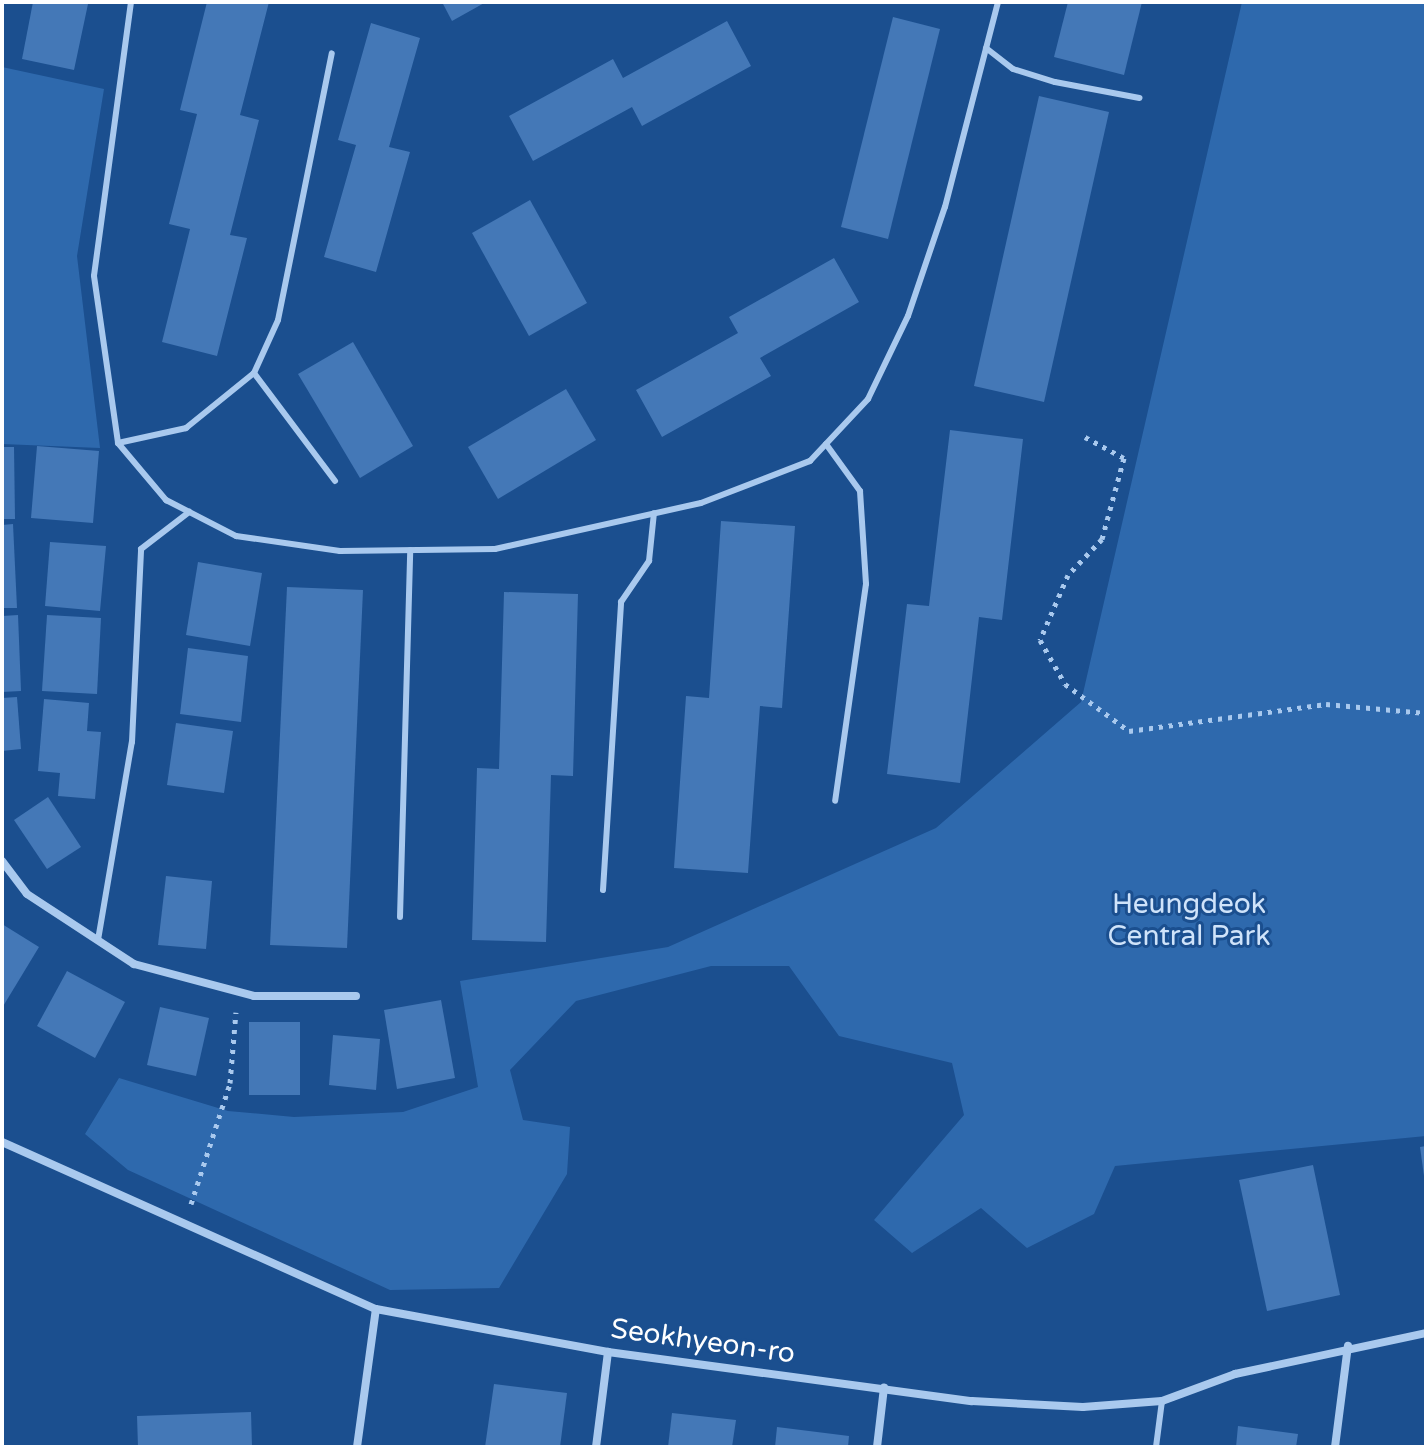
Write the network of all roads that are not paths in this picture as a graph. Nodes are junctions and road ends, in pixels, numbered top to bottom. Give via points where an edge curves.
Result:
1 (131, 2) edge
2 (998, 2) edge
3 (986, 48) junction
4 (332, 53) dead end
5 (1140, 98) dead end
6 (254, 373) junction
7 (118, 443) junction
8 (826, 444) junction
9 (335, 481) dead end
10 (189, 512) junction
11 (654, 513) junction
12 (410, 550) junction
13 (835, 801) dead end
14 (2, 861) edge
15 (603, 890) dead end
16 (400, 917) dead end
17 (98, 940) junction
18 (356, 996) dead end
19 (2, 1142) edge
20 (376, 1309) junction
21 (1426, 1333) edge
22 (1348, 1346) junction
23 (608, 1352) junction
24 (884, 1387) junction
25 (1162, 1401) junction
26 (357, 1447) edge
27 (596, 1447) edge
28 (877, 1447) edge
29 (1156, 1447) edge
30 (1335, 1447) edge

1 - 7 lane via 94,276
2 - 3 lane
3 - 5 lane via 1013,69
3 - 8 lane via 908,316 868,399
4 - 6 lane via 278,320
6 - 7 lane via 186,428
6 - 9 lane
7 - 10 lane via 166,500
8 - 11 lane via 810,461
8 - 13 lane via 860,491 866,584
10 - 12 lane via 236,536 340,551
10 - 17 lane via 141,549 132,742
11 - 12 lane via 495,549
11 - 15 lane via 649,561 621,602
12 - 16 lane
14 - 17 street via 27,894
17 - 18 street via 134,964 238,992
19 - 20 street, Seokhyeon-ro
20 - 23 street, Seokhyeon-ro
20 - 26 street
21 - 22 street, Seokhyeon-ro
22 - 25 street, Seokhyeon-ro
22 - 30 street
23 - 24 street, Seokhyeon-ro
23 - 27 street
24 - 25 street, Seokhyeon-ro via 1083,1407
24 - 28 street
25 - 29 lane

